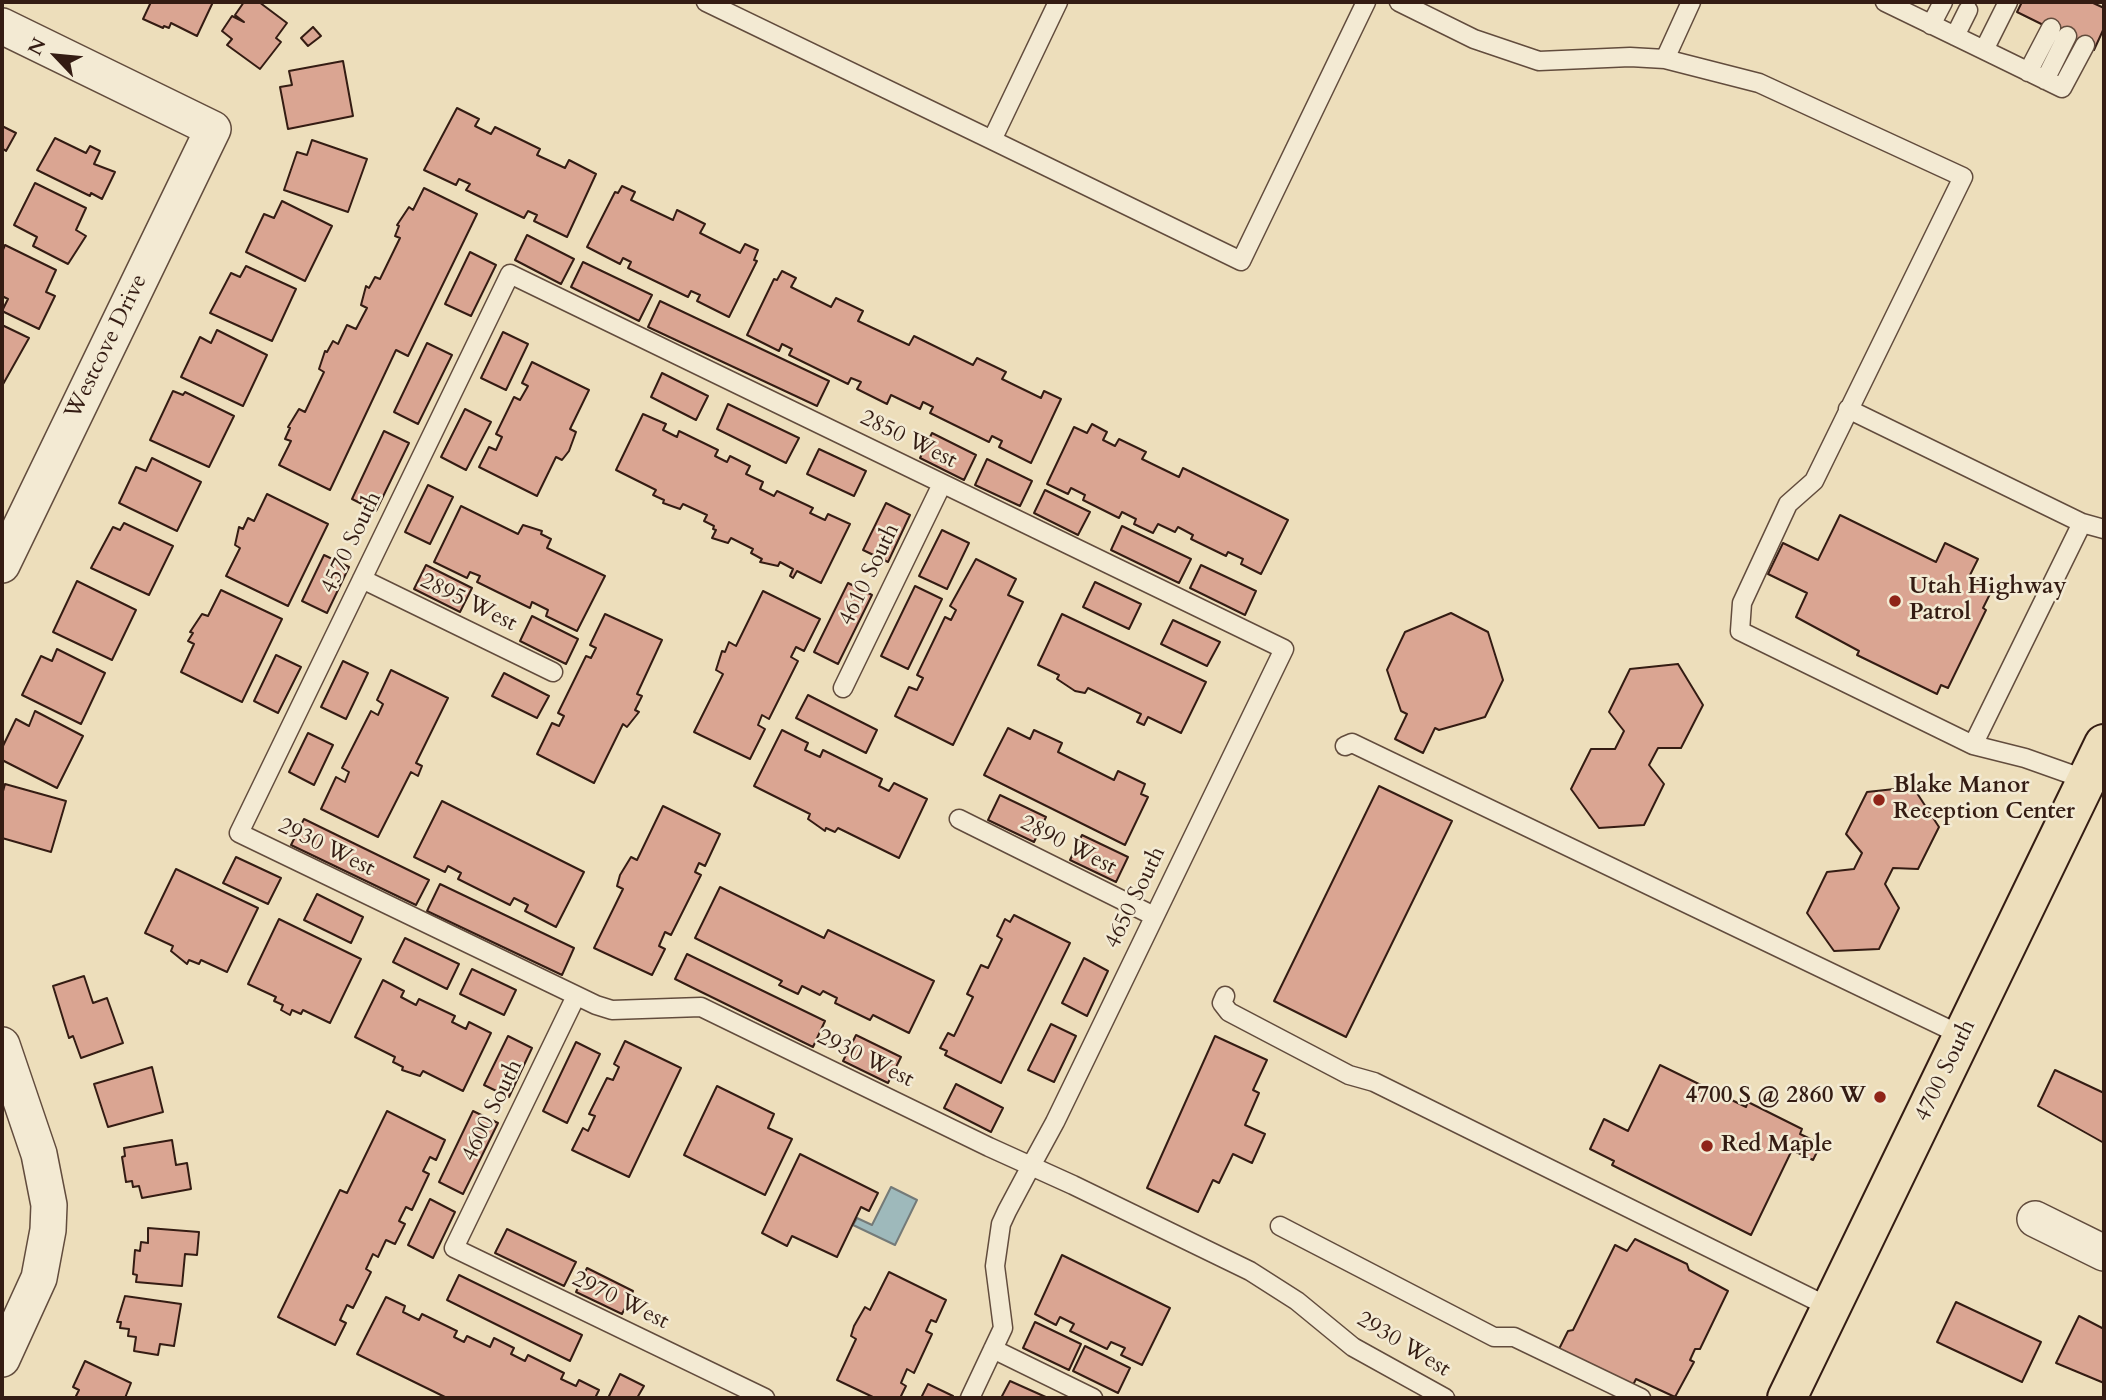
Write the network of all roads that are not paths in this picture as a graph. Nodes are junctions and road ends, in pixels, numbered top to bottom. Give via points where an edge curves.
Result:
1 (706, 2) edge
2 (1058, 2) edge
3 (1366, 2) edge
4 (1399, 2) edge
5 (1691, 2) edge
6 (1885, 2) edge
7 (1943, 2) edge
8 (2008, 2) edge
9 (1917, 9) edge
10 (743, 10) edge
11 (1968, 10) dead end
12 (1931, 24) junction
13 (2, 26) edge
14 (1955, 36) junction
15 (2085, 45) dead end
16 (1984, 50) junction
17 (1665, 59) junction
18 (2028, 72) junction
19 (2045, 80) junction
20 (992, 140) junction
21 (510, 274) joint
22 (1848, 409) junction
23 (942, 484) junction
24 (2082, 523) junction
25 (2104, 529) edge
26 (2, 565) edge
27 (362, 579) junction
28 (1284, 649) joint
29 (553, 672) dead end
30 (843, 688) dead end
31 (2104, 744) edge
32 (1973, 745) junction
33 (1345, 746) dead end
34 (2095, 784) edge
35 (959, 819) dead end
36 (239, 833) joint
37 (1154, 916) junction
38 (576, 996) junction
39 (1225, 996) dead end
40 (1962, 1037) junction
41 (2, 1045) edge
42 (1031, 1166) junction
43 (2035, 1219) dead end
44 (1280, 1226) dead end
45 (454, 1248) joint
46 (2104, 1253) edge
47 (1830, 1308) junction
48 (993, 1349) junction
49 (2, 1359) edge
50 (765, 1398) edge
51 (970, 1398) edge
52 (1093, 1398) edge
53 (1445, 1398) edge
54 (1641, 1398) edge
55 (1787, 1398) edge

1 - 10 lane
2 - 20 lane
3 - 20 lane via 1241,261
4 - 17 lane via 1474,39 1539,61
5 - 17 lane
6 - 9 lane
7 - 12 lane
8 - 16 lane
9 - 12 lane
10 - 20 lane
11 - 14 lane
12 - 14 lane
13 - 26 street, Westcove Drive via 213,129
14 - 16 lane
15 - 19 lane via 2062,88
16 - 18 lane
17 - 22 lane via 1759,83 1963,177
18 - 19 lane
18 - 19 lane via 2059,32
21 - 23 lane, 2850 West
21 - 27 lane, 4570 South
22 - 24 lane
22 - 32 lane via 1814,481 1788,504 1742,603 1740,631
23 - 28 lane, 2850 West
23 - 30 lane, 4610 South
24 - 25 lane
24 - 32 lane
27 - 29 lane, 2895 West
27 - 36 lane, 4570 South
28 - 37 lane, 4650 South
31 - 34 main road, 4700 South
32 - 34 lane
33 - 40 lane via 1352,743
34 - 40 main road, 4700 South
35 - 37 lane, 2890 West
36 - 38 lane, 2930 West
37 - 42 lane, 4650 South
38 - 42 lane, 2930 West via 612,1010 701,1007
38 - 45 lane, 4600 South
39 - 47 lane via 1223,1003 1229,1012 1349,1075 1374,1082
40 - 47 main road, 4700 South
41 - 49 street via 39,1154 48,1205 39,1278
42 - 48 lane, 4650 South via 998,1236 995,1266 1003,1328
42 - 53 lane, 2930 West via 1250,1271 1297,1301 1353,1348
43 - 46 street
44 - 54 lane via 1494,1336 1514,1337
45 - 50 lane, 2970 West
47 - 55 main road, 4700 South
48 - 51 lane, 4650 South
48 - 52 lane

